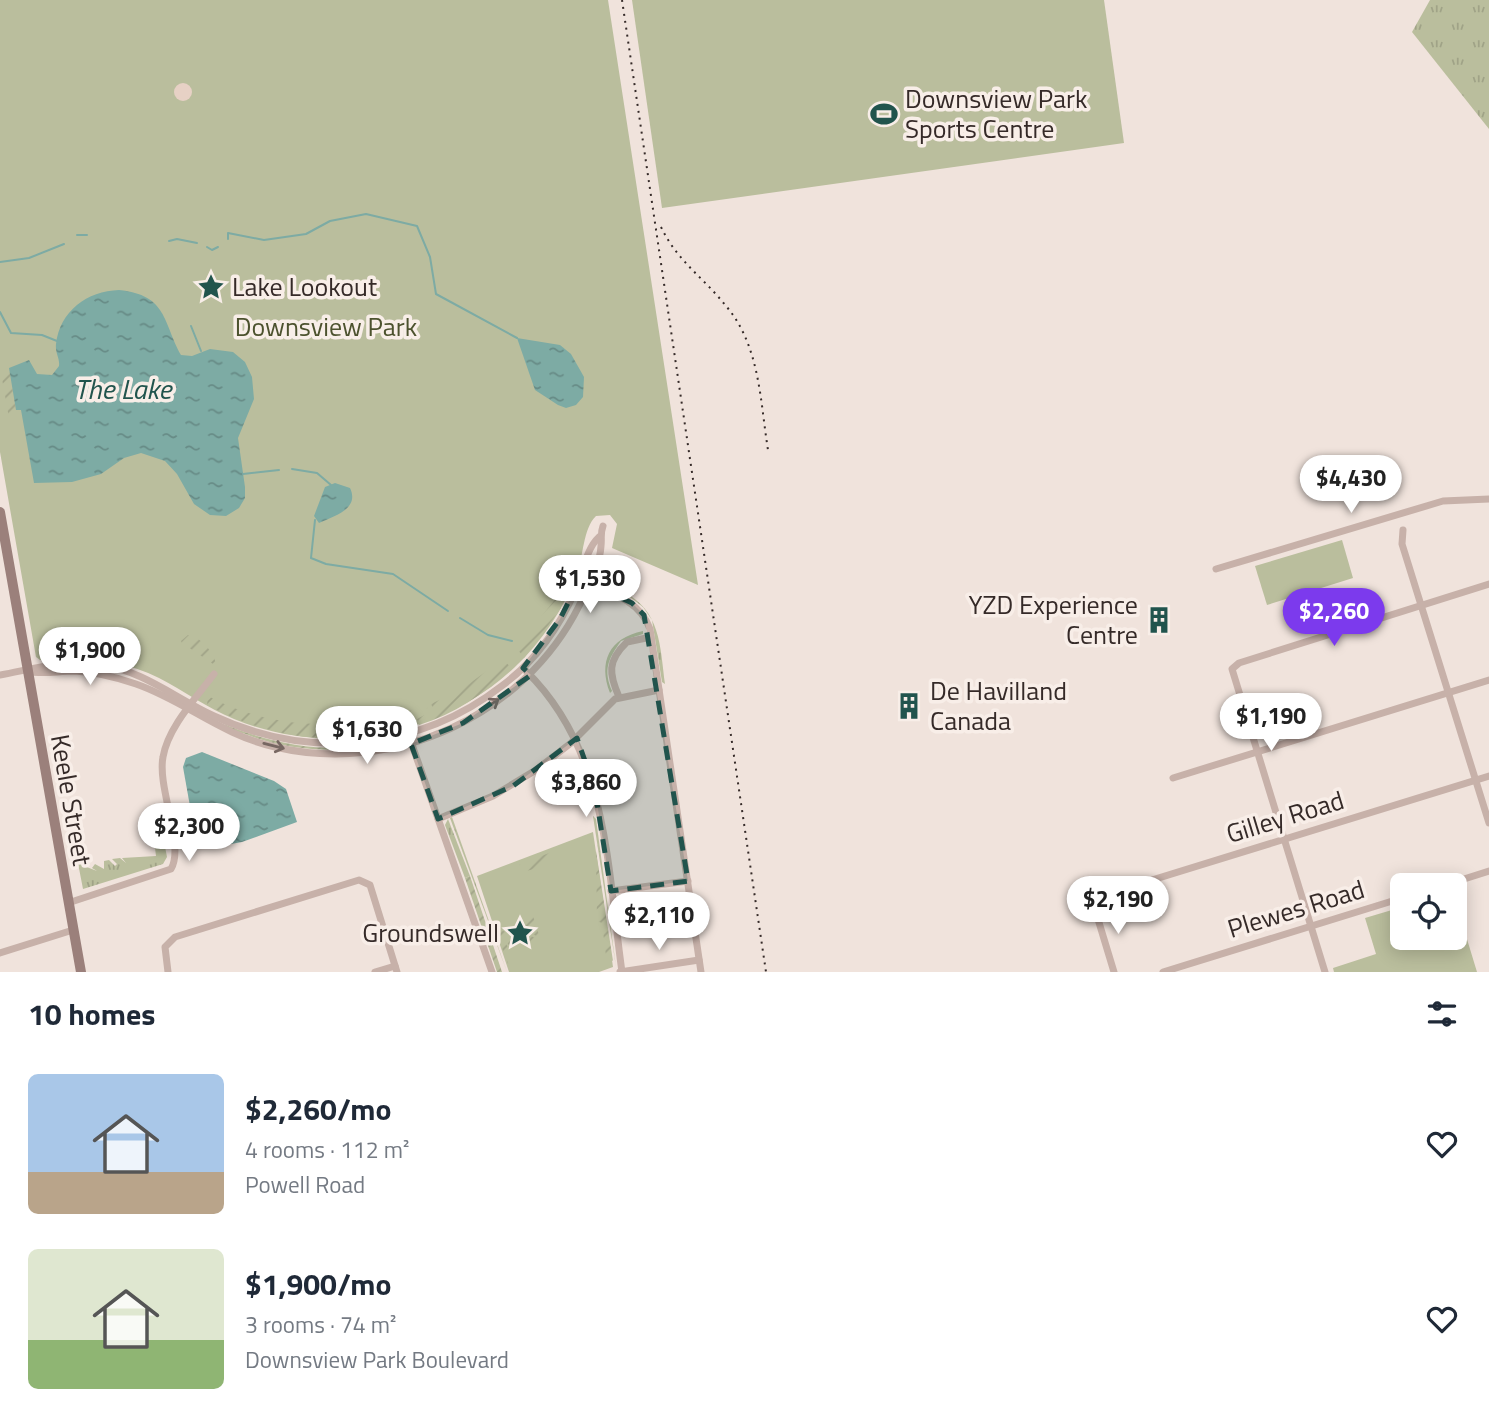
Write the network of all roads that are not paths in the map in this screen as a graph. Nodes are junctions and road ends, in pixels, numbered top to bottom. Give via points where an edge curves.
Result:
1 (1489, 499) edge
2 (0, 512) edge
3 (603, 526) dead end
4 (1403, 530) dead end
5 (2, 534) edge
6 (599, 537) junction
7 (1216, 569) dead end
8 (580, 579) junction
9 (589, 583) junction
10 (1489, 584) edge
11 (1421, 605) junction
12 (651, 637) junction
13 (26, 670) junction
14 (526, 671) junction
15 (214, 674) dead end
16 (0, 675) edge
17 (1489, 680) edge
18 (659, 690) junction
19 (1449, 693) junction
20 (619, 697) junction
21 (191, 708) junction
22 (409, 734) junction
23 (576, 738) junction
24 (411, 744) junction
25 (1256, 753) junction
26 (1489, 776) edge
27 (1173, 778) dead end
28 (1476, 780) junction
29 (438, 819) junction
30 (1489, 822) edge
31 (1284, 840) junction
32 (1489, 870) edge
33 (1467, 877) edge
34 (688, 881) junction
35 (611, 891) junction
36 (1390, 902) edge
37 (68, 903) junction
38 (1311, 926) junction
39 (73, 930) junction
40 (0, 953) edge
41 (699, 960) junction
42 (396, 969) edge
43 (81, 972) edge
44 (168, 972) edge
45 (375, 972) edge
46 (492, 972) edge
47 (621, 972) edge
48 (701, 972) edge
49 (1114, 972) edge
50 (1163, 972) edge
51 (1325, 972) edge

1 - 7 street via 1443,501
2 - 5 main road, Keele Street
3 - 6 street
4 - 11 street via 1402,544
5 - 13 main road, Keele Street
6 - 8 street
6 - 9 street via 601,546
8 - 9 street
8 - 14 street
9 - 12 street via 632,603 644,615
9 - 14 street via 578,608
10 - 11 street
11 - 19 street
11 - 25 street via 1233,667
12 - 18 street
12 - 20 street via 627,642 614,662 610,674
13 - 16 street
13 - 21 street via 68,663 107,666 149,679
13 - 37 main road, Keele Street
14 - 22 street via 459,714
14 - 23 street
24 -> 14 street via 463,723
15 - 21 street
17 - 19 street
18 - 20 street
18 - 34 street
19 - 25 street
19 - 28 street
20 - 23 street
21 - 22 street via 239,727 301,742 354,744
21 -> 24 street via 236,735 298,752 356,754
21 - 37 street via 171,735 163,756 162,782 175,856 171,869
22 - 24 street
23 - 29 street via 513,786
23 - 35 street via 593,778
24 - 29 street
25 - 27 street
25 - 31 street
26 - 28 street, Gilley Road
28 - 30 street
28 - 31 street, Gilley Road
29 - 46 street
31 - 38 street
31 - 49 street, Gilley Road via 1094,900
32 - 33 street
34 - 35 street
34 - 41 street
35 - 47 street
36 - 38 street, Plewes Road
37 - 39 main road, Keele Street
38 - 50 street, Plewes Road
38 - 51 street
39 - 40 street
39 - 43 main road, Keele Street
41 - 47 street
41 - 48 street
42 - 44 street via 370,885 359,880 175,937 165,947
42 - 45 street

